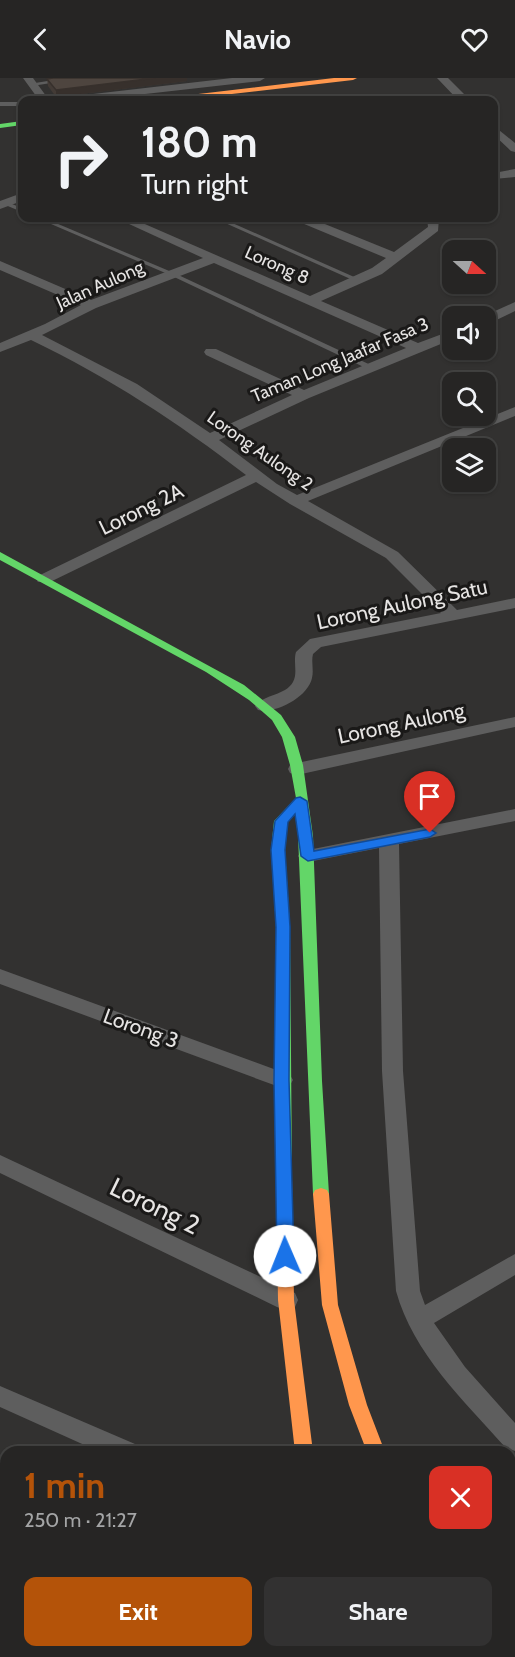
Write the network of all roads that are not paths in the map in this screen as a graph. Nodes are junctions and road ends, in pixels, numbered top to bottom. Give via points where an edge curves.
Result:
1 (80, 78) edge
2 (260, 78) edge
3 (353, 78) edge
4 (442, 78) edge
5 (332, 79) edge
6 (31, 81) edge
7 (193, 82) edge
8 (41, 96) edge
9 (95, 96) edge
10 (196, 96) edge
11 (460, 96) edge
12 (0, 104) edge
13 (18, 104) edge
14 (18, 124) edge
15 (0, 126) edge
16 (498, 133) edge
17 (515, 149) edge
18 (515, 173) edge
19 (498, 175) edge
20 (18, 198) edge
21 (3, 204) edge
22 (18, 209) edge
23 (49, 222) edge
24 (131, 222) edge
25 (226, 222) edge
26 (310, 222) edge
27 (433, 222) edge
28 (216, 258) junction
29 (396, 258) junction
30 (0, 265) edge
31 (172, 274) junction
32 (357, 280) junction
33 (312, 300) junction
34 (91, 305) junction
35 (515, 306) edge
36 (496, 316) edge
37 (31, 335) junction
38 (442, 338) edge
39 (0, 348) edge
40 (417, 348) junction
41 (211, 352) dead end
42 (371, 367) junction
43 (304, 394) junction
44 (515, 411) edge
45 (209, 439) junction
46 (256, 476) junction
47 (295, 501) junction
48 (0, 555) edge
49 (44, 579) junction
50 (515, 603) edge
51 (454, 616) junction
52 (264, 706) junction
53 (515, 722) edge
54 (297, 769) junction
55 (300, 801) junction
56 (515, 815) edge
57 (389, 842) junction
58 (308, 856) junction
59 (0, 976) edge
60 (282, 1080) junction
61 (0, 1163) edge
62 (515, 1263) edge
63 (286, 1300) junction
64 (419, 1320) junction
65 (0, 1396) edge
66 (515, 1440) edge
67 (112, 1446) edge
68 (303, 1446) edge
69 (374, 1446) edge

1 - 6 lane
2 - 7 street
3 - 5 street
4 - 11 street
5 - 10 street
6 - 8 street
7 - 9 street
12 - 13 lane
14 - 15 street
16 - 17 street
18 - 19 street
20 - 21 street
21 - 22 lane
23 - 31 lane
24 - 28 street, Lorong 8
25 - 32 lane
26 - 29 street
27 - 29 street via 434,228
28 - 31 street, Jalan Aulong
28 - 33 street, Lorong 8
29 - 32 street
30 - 34 street
31 - 34 street, Jalan Aulong
31 - 42 lane
32 - 33 street
33 - 40 street, Lorong 8
34 - 37 street, Jalan Aulong
35 - 36 street
37 - 39 street, Jalan Aulong
37 - 45 street, Lorong Aulong 2 via 132,387
38 - 40 street, Taman Long Jaafar Fasa 3
40 - 42 street, Taman Long Jaafar Fasa 3
41 - 43 street
42 - 43 street, Taman Long Jaafar Fasa 3
43 - 45 street, Taman Long Jaafar Fasa 3
44 - 47 street
45 - 46 street, Lorong Aulong 2
46 - 47 street, Lorong Aulong 2
46 - 49 street, Lorong 2A
47 - 51 street, Lorong Aulong 2 via 392,555
48 - 49 street
49 - 52 street via 213,672
50 - 51 street, Lorong Aulong Satu
51 - 52 street, Lorong Aulong Satu via 316,643 302,656 304,676 300,686 290,695
52 - 54 street via 279,720 289,738
53 - 54 street, Lorong Aulong
54 - 55 street
55 - 58 street
55 - 60 street via 281,821 278,850 283,927
56 - 57 street
57 - 58 street
57 - 64 street via 388,962 399,1185 409,1295
58 - 69 street via 321,1209 330,1305
59 - 60 street, Lorong 3
60 - 63 street
61 - 63 street, Lorong 2
62 - 64 street
63 - 68 street
64 - 66 street via 444,1362
65 - 67 street

